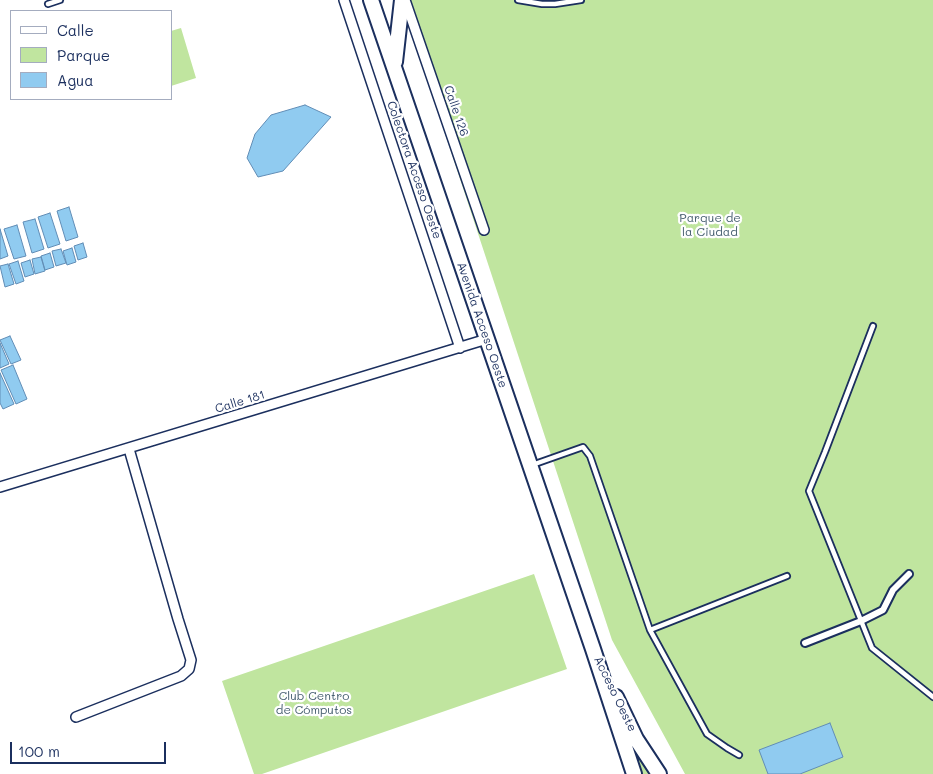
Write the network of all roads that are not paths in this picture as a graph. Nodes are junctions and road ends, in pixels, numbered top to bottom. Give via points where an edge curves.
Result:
1 (60, 0) edge
2 (344, 0) edge
3 (371, 0) edge
4 (403, 0) edge
5 (518, 0) edge
6 (581, 0) edge
7 (48, 4) dead end
8 (394, 68) junction
9 (484, 230) dead end
10 (873, 326) dead end
11 (487, 339) junction
12 (460, 348) junction
13 (129, 449) junction
14 (530, 465) junction
15 (0, 487) edge
16 (909, 574) dead end
17 (787, 576) dead end
18 (861, 621) junction
19 (650, 630) junction
20 (805, 643) dead end
21 (593, 649) junction
22 (933, 697) edge
23 (76, 717) dead end
24 (739, 755) dead end
25 (634, 774) edge
26 (658, 774) edge

1 - 7 lane
2 - 12 street, Colectora Acceso Oeste
3 - 8 highway, Avenida Acceso Oeste
4 - 8 highway
4 - 9 street, Calle 126
5 - 6 lane via 556,4
8 - 11 highway, Avenida Acceso Oeste
10 - 18 lane via 808,491
11 - 12 street, Calle 181
11 - 14 highway, Avenida Acceso Oeste
12 - 13 street, Calle 181
13 - 15 street, Calle 181
13 - 23 street via 191,660 189,669 181,676
14 - 19 lane via 583,447 590,456
14 - 21 highway, Avenida Acceso Oeste
16 - 18 street via 892,590 883,610
17 - 19 lane
18 - 20 street
18 - 22 lane via 872,648
19 - 24 lane via 707,734
21 - 25 highway, Acceso Oeste
21 - 26 highway, Acceso Oeste via 636,739

